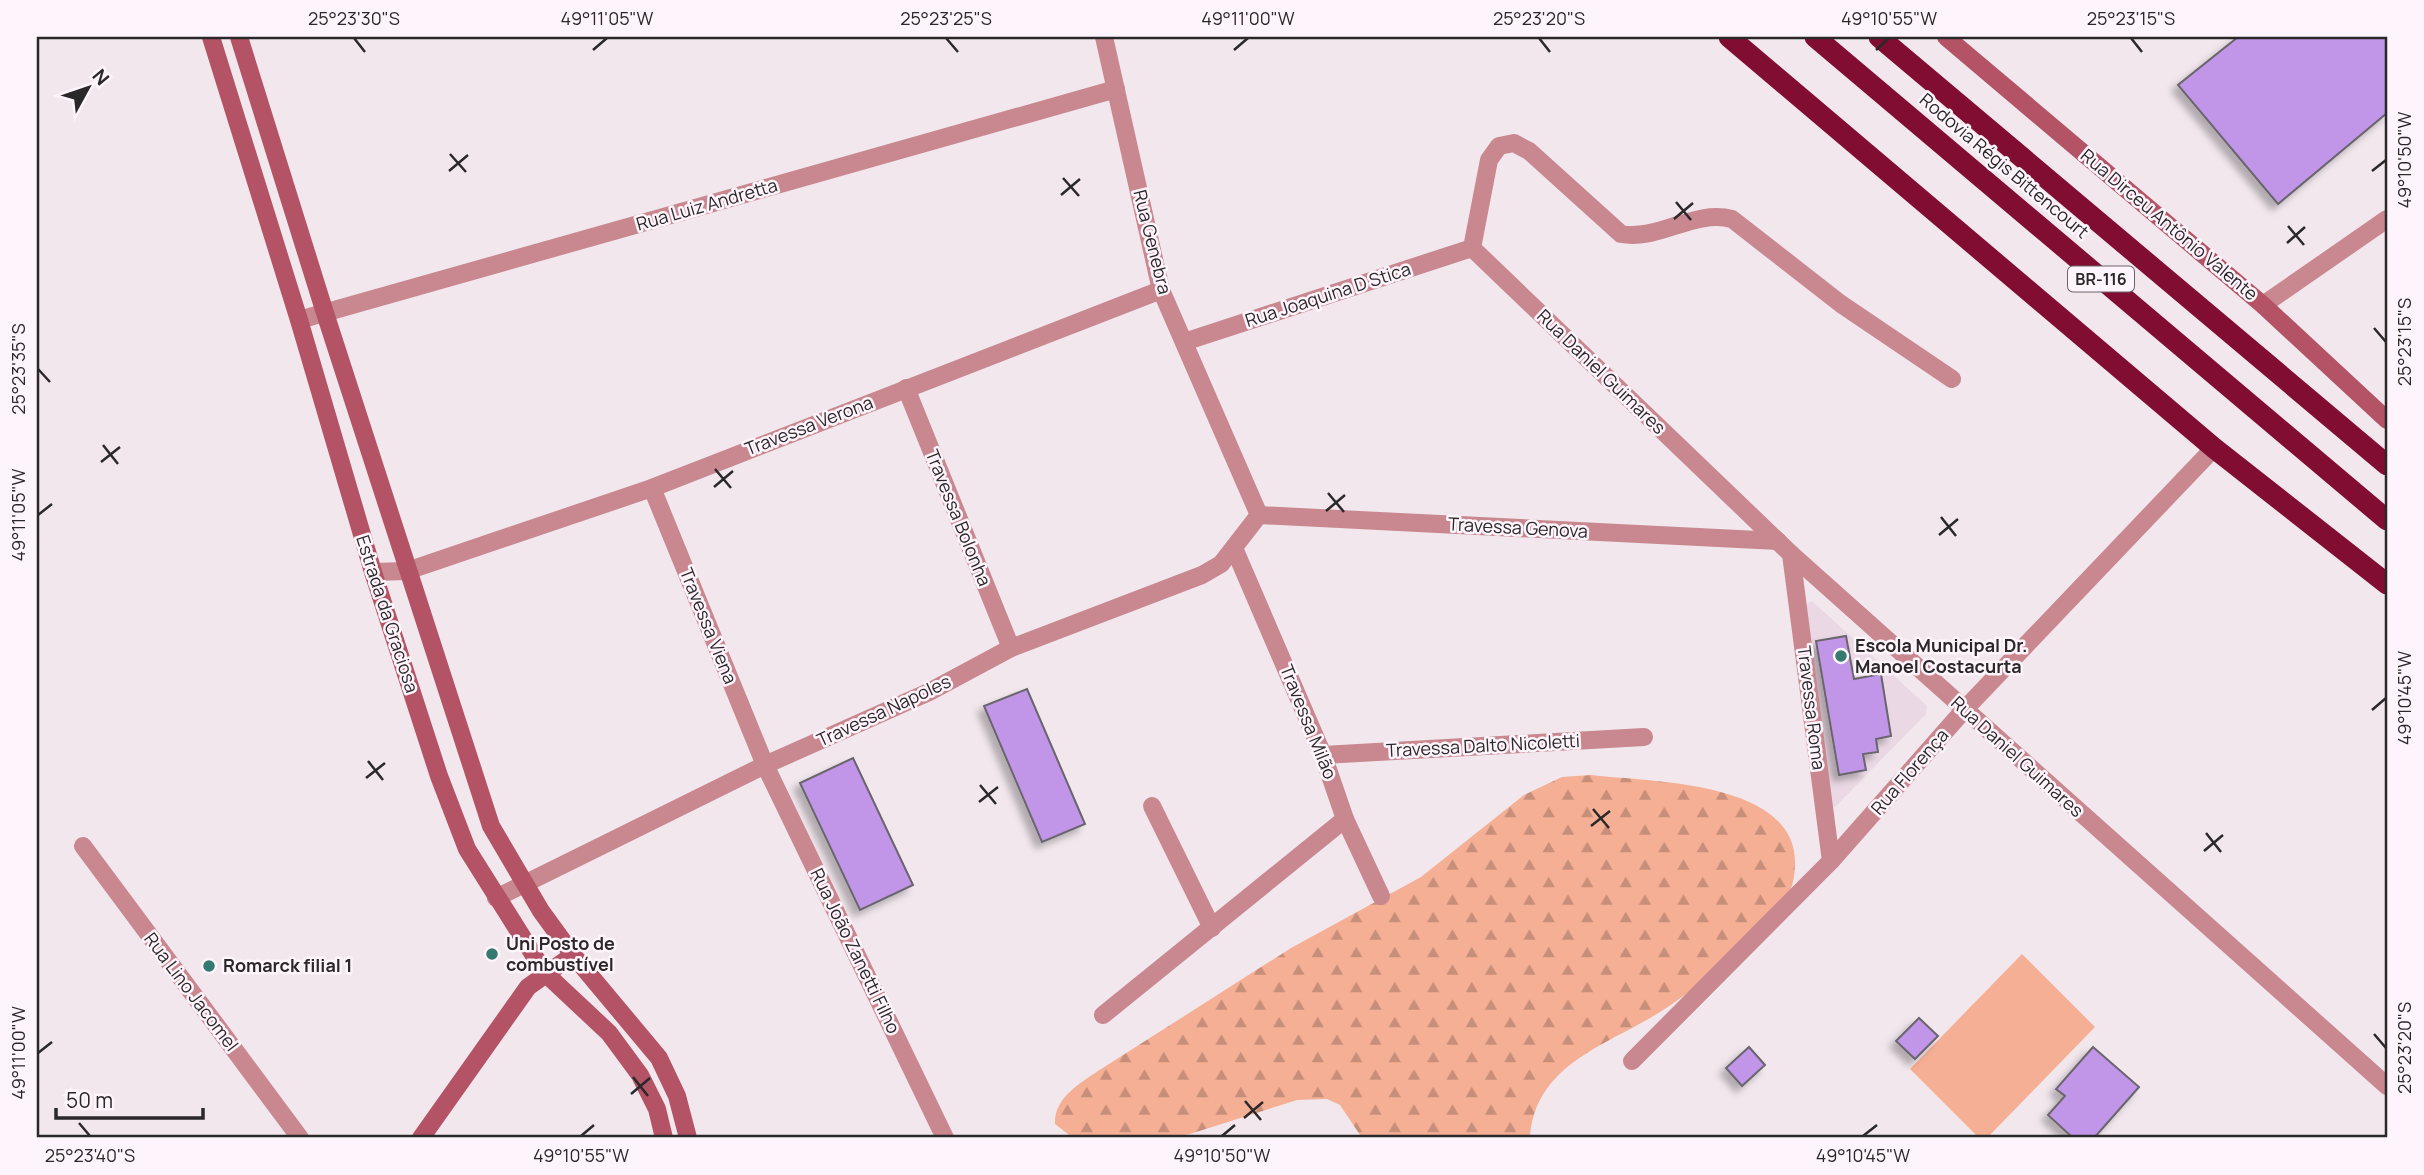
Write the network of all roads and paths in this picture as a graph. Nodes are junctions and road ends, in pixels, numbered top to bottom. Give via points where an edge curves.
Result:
1 (211, 37) edge
2 (239, 37) edge
3 (1104, 37) edge
4 (1729, 37) edge
5 (1815, 37) edge
6 (1879, 37) edge
7 (1946, 37) edge
8 (1115, 89) junction
9 (2387, 219) edge
10 (1472, 247) junction
11 (1161, 290) junction
12 (2263, 305) junction
13 (325, 313) junction
14 (299, 320) junction
15 (1184, 342) junction
16 (1952, 379) dead end
17 (906, 388) junction
18 (2387, 420) edge
19 (2214, 448) junction
20 (2387, 465) edge
21 (652, 488) junction
22 (1259, 515) junction
23 (2387, 520) edge
24 (1784, 547) junction
25 (1234, 548) junction
26 (407, 571) junction
27 (373, 572) junction
28 (2387, 584) edge
29 (1011, 648) junction
30 (1964, 710) junction
31 (1644, 737) dead end
32 (1323, 755) junction
33 (765, 765) junction
34 (1152, 806) dead end
35 (1345, 819) junction
36 (83, 846) dead end
37 (1831, 862) junction
38 (523, 883) junction
39 (1381, 896) dead end
40 (496, 898) junction
41 (1212, 928) junction
42 (573, 955) junction
43 (545, 973) junction
44 (1103, 1015) dead end
45 (1632, 1061) dead end
46 (2387, 1086) edge
47 (300, 1138) edge
48 (421, 1138) edge
49 (664, 1138) edge
50 (688, 1138) edge
51 (945, 1138) edge

1 - 14 main road, Estrada da Graciosa
2 - 13 main road, Estrada da Graciosa
3 - 8 street, Rua Genebra
4 - 19 highway
5 - 23 highway, Rodovia Régis Bittencourt / BR-116
6 - 20 highway, Rodovia Régis Bittencourt / BR-116
7 - 12 main road, Rua Dirceu Antônio Valente
8 - 11 street, Rua Genebra
8 - 13 street, Rua Luiz Andretta
9 - 12 street
10 - 15 street, Rua Joaquina D Stica
10 - 16 street via 1489,160 1499,146 1514,144 1529,151 1622,234 1637,237 1714,214 1731,219 1841,304
10 - 24 street, Rua Daniel Guimares
11 - 15 street, Rua Genebra
11 - 17 street, Travessa Verona
12 - 18 main road, Rua Dirceu Antônio Valente
13 - 14 street, Rua Luiz Andretta
13 - 26 main road, Estrada da Graciosa
14 - 27 main road, Estrada da Graciosa
15 - 22 street, Rua Genebra
17 - 21 street, Travessa Verona
17 - 29 street, Travessa Bolonha
19 - 28 highway
19 - 30 street, Rua Florença
21 - 26 street, Travessa Verona
21 - 33 street, Travessa Viena
22 - 24 street, Travessa Genova
22 - 25 street, Travessa Napoles
24 - 30 street, Rua Daniel Guimares
24 - 37 street, Travessa Roma
25 - 29 street, Travessa Napoles via 1221,564 1202,575
25 - 32 street, Travessa Milão
26 - 27 street, Travessa Verona
26 - 38 main road, Estrada da Graciosa via 475,784 491,826
27 - 40 main road, Estrada da Graciosa via 443,788 467,849
29 - 33 street, Travessa Napoles via 929,692
30 - 37 street, Rua Florença
30 - 46 street, Rua Daniel Guimares
31 - 32 street, Travessa Dalto Nicoletti
32 - 35 street, Travessa Milão
33 - 38 street, Travessa Napoles
33 - 51 street, Rua João Zanetti Filho
34 - 41 street
35 - 39 street, Travessa Milão
35 - 41 street
36 - 47 street, Rua Lino Jacomel
37 - 45 street, Rua Florença
38 - 40 street, Travessa Napoles
38 - 42 main road, Estrada da Graciosa
40 - 43 main road, Estrada da Graciosa
41 - 44 street
42 - 43 main road
42 - 50 main road, Estrada da Graciosa via 659,1058 677,1096
43 - 48 main road via 528,986
43 - 49 main road, Estrada da Graciosa via 609,1034 632,1065 657,1109

